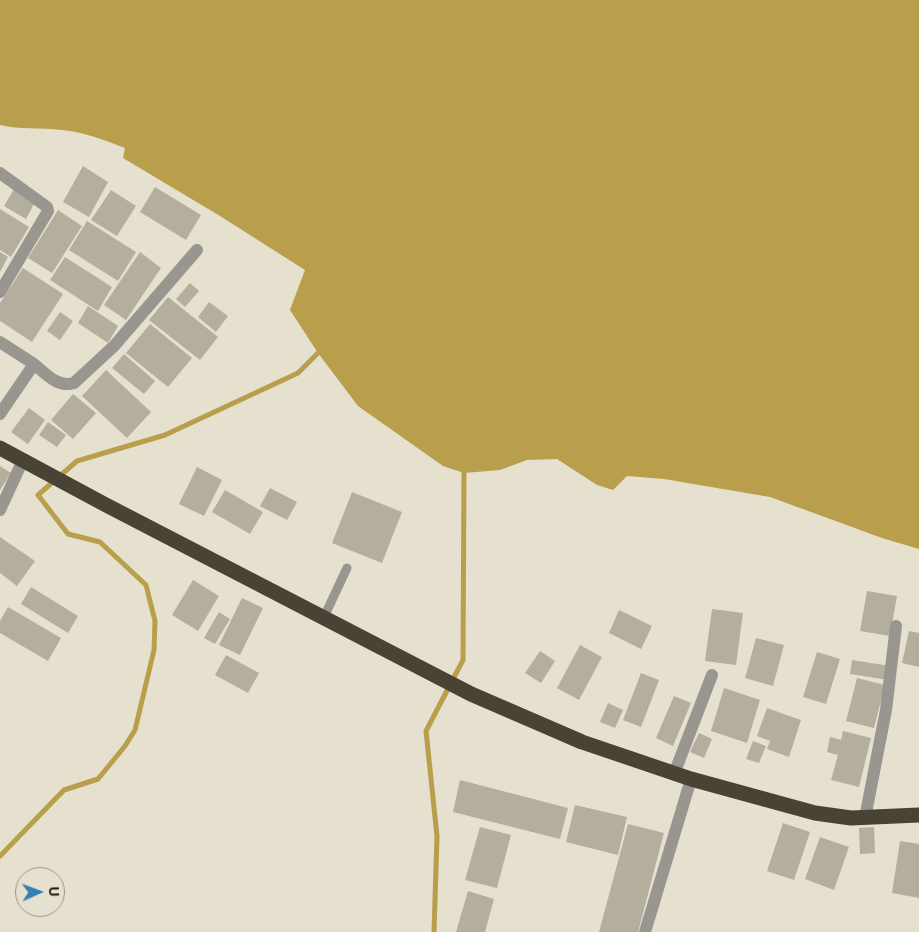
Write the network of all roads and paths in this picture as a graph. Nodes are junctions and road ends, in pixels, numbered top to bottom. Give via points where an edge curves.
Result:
1 (0, 173) edge
2 (198, 250) dead end
3 (0, 292) edge
4 (0, 342) edge
5 (34, 364) junction
6 (0, 414) edge
7 (0, 448) edge
8 (30, 463) junction
9 (0, 510) edge
10 (347, 568) dead end
11 (324, 617) junction
12 (896, 626) dead end
13 (712, 675) dead end
14 (674, 774) junction
15 (691, 779) junction
16 (919, 815) edge
17 (864, 818) junction
18 (646, 932) edge

1 - 3 street via 47,207 48,211
2 - 5 street via 114,346 74,383 59,384
4 - 5 street
5 - 6 street
7 - 8 highway
8 - 9 street
8 - 11 highway
10 - 11 lane
11 - 14 highway via 470,694 582,742
12 - 17 street via 886,710
13 - 14 street
14 - 15 highway
15 - 17 highway via 815,813
15 - 18 street
16 - 17 highway

